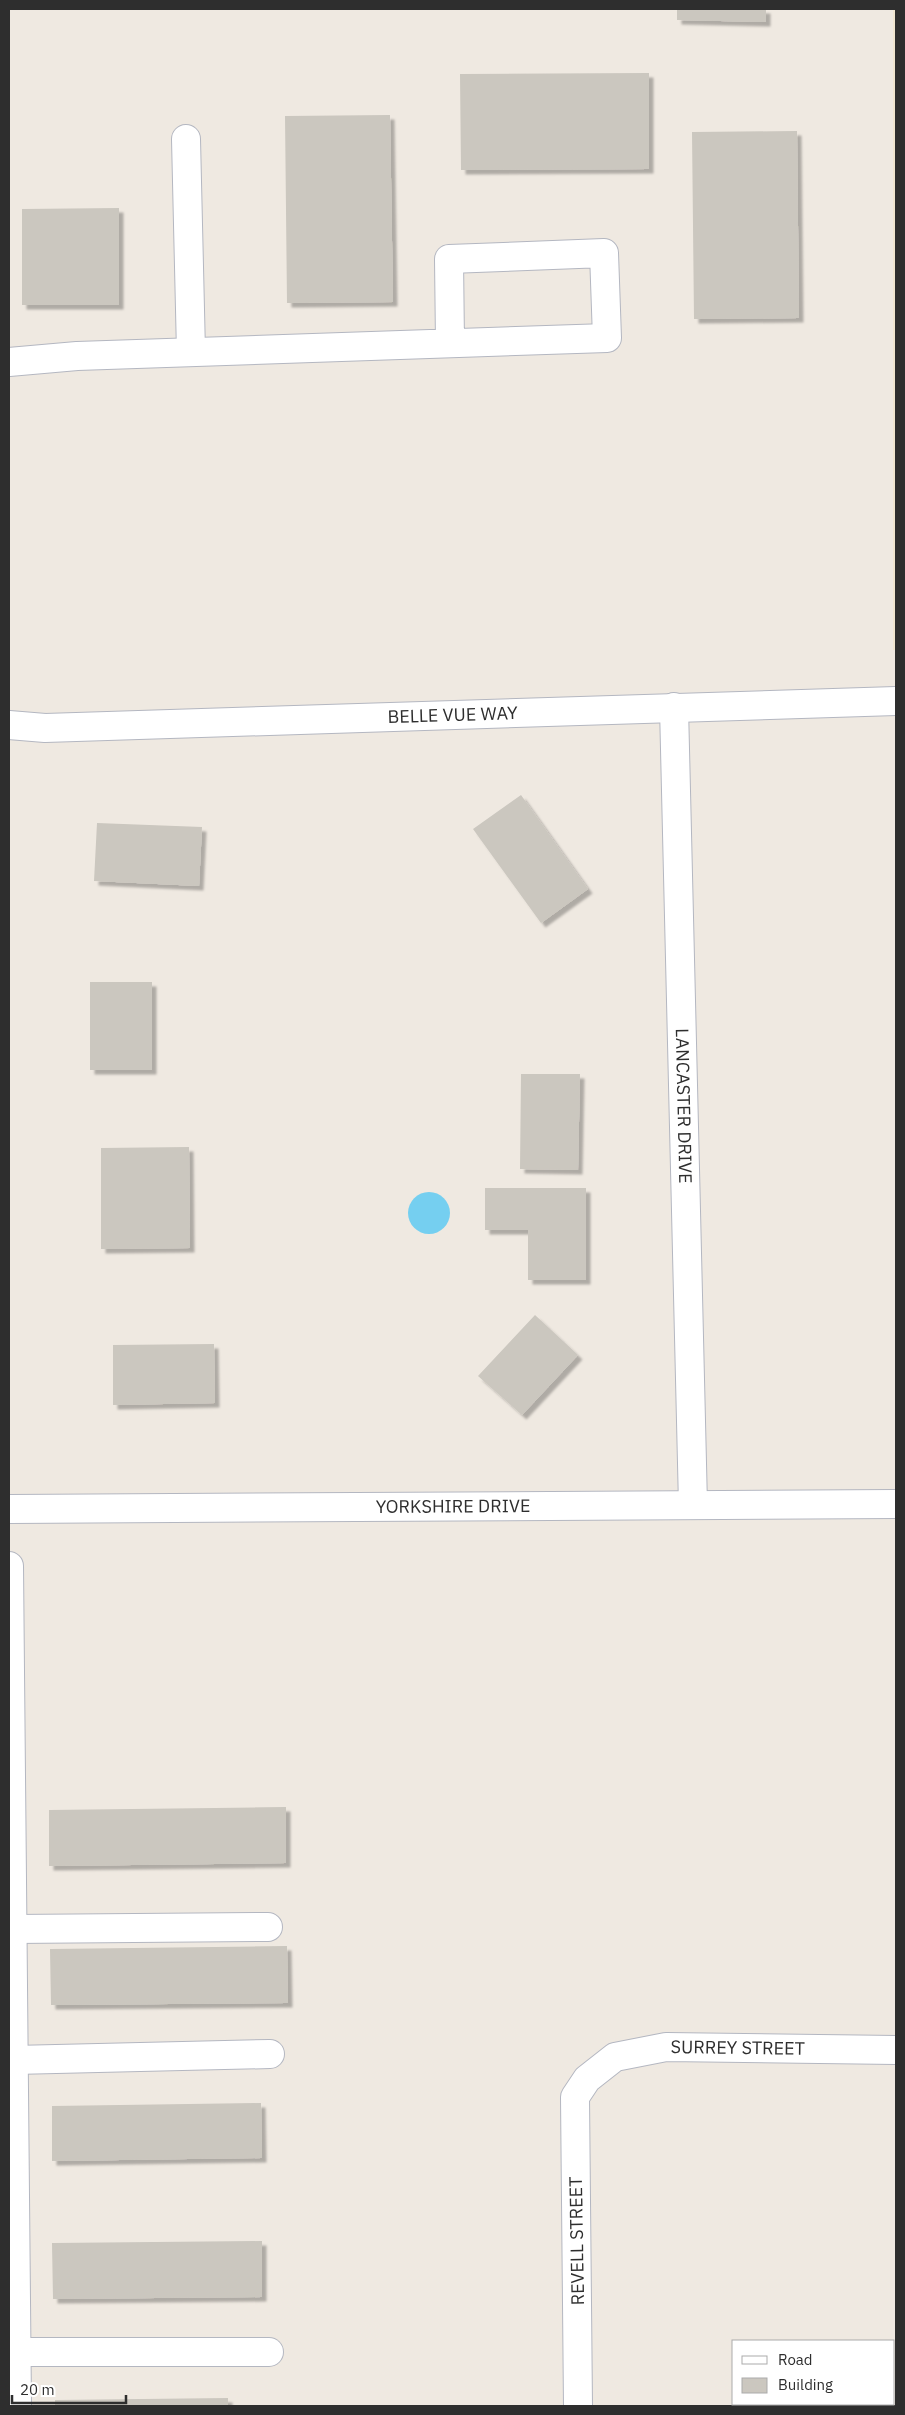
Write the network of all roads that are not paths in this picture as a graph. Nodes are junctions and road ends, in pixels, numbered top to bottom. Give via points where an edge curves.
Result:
1 (186, 139) dead end
2 (450, 343) junction
3 (191, 352) junction
4 (9, 362) edge
5 (896, 701) edge
6 (674, 707) junction
7 (9, 725) edge
8 (896, 1504) edge
9 (693, 1505) junction
10 (9, 1509) edge
11 (9, 1566) edge
12 (268, 1927) dead end
13 (12, 1929) junction
14 (896, 2050) edge
15 (270, 2054) dead end
16 (14, 2060) junction
17 (587, 2078) joint
18 (17, 2352) junction
19 (269, 2352) dead end
20 (18, 2406) edge
21 (578, 2406) edge

1 - 3 street
2 - 2 street via 449,259 604,252 607,338
2 - 3 street
3 - 4 street
5 - 6 street, BELLE VUE WAY
6 - 7 street, BELLE VUE WAY via 45,728
6 - 9 street, LANCASTER DRIVE
8 - 9 street, YORKSHIRE DRIVE
9 - 10 street, YORKSHIRE DRIVE
11 - 13 street
12 - 13 street
13 - 16 street
14 - 17 street, SURREY STREET via 666,2047 615,2057
15 - 16 street
16 - 18 street
17 - 21 street, REVELL STREET via 575,2097
18 - 19 street
18 - 20 street

